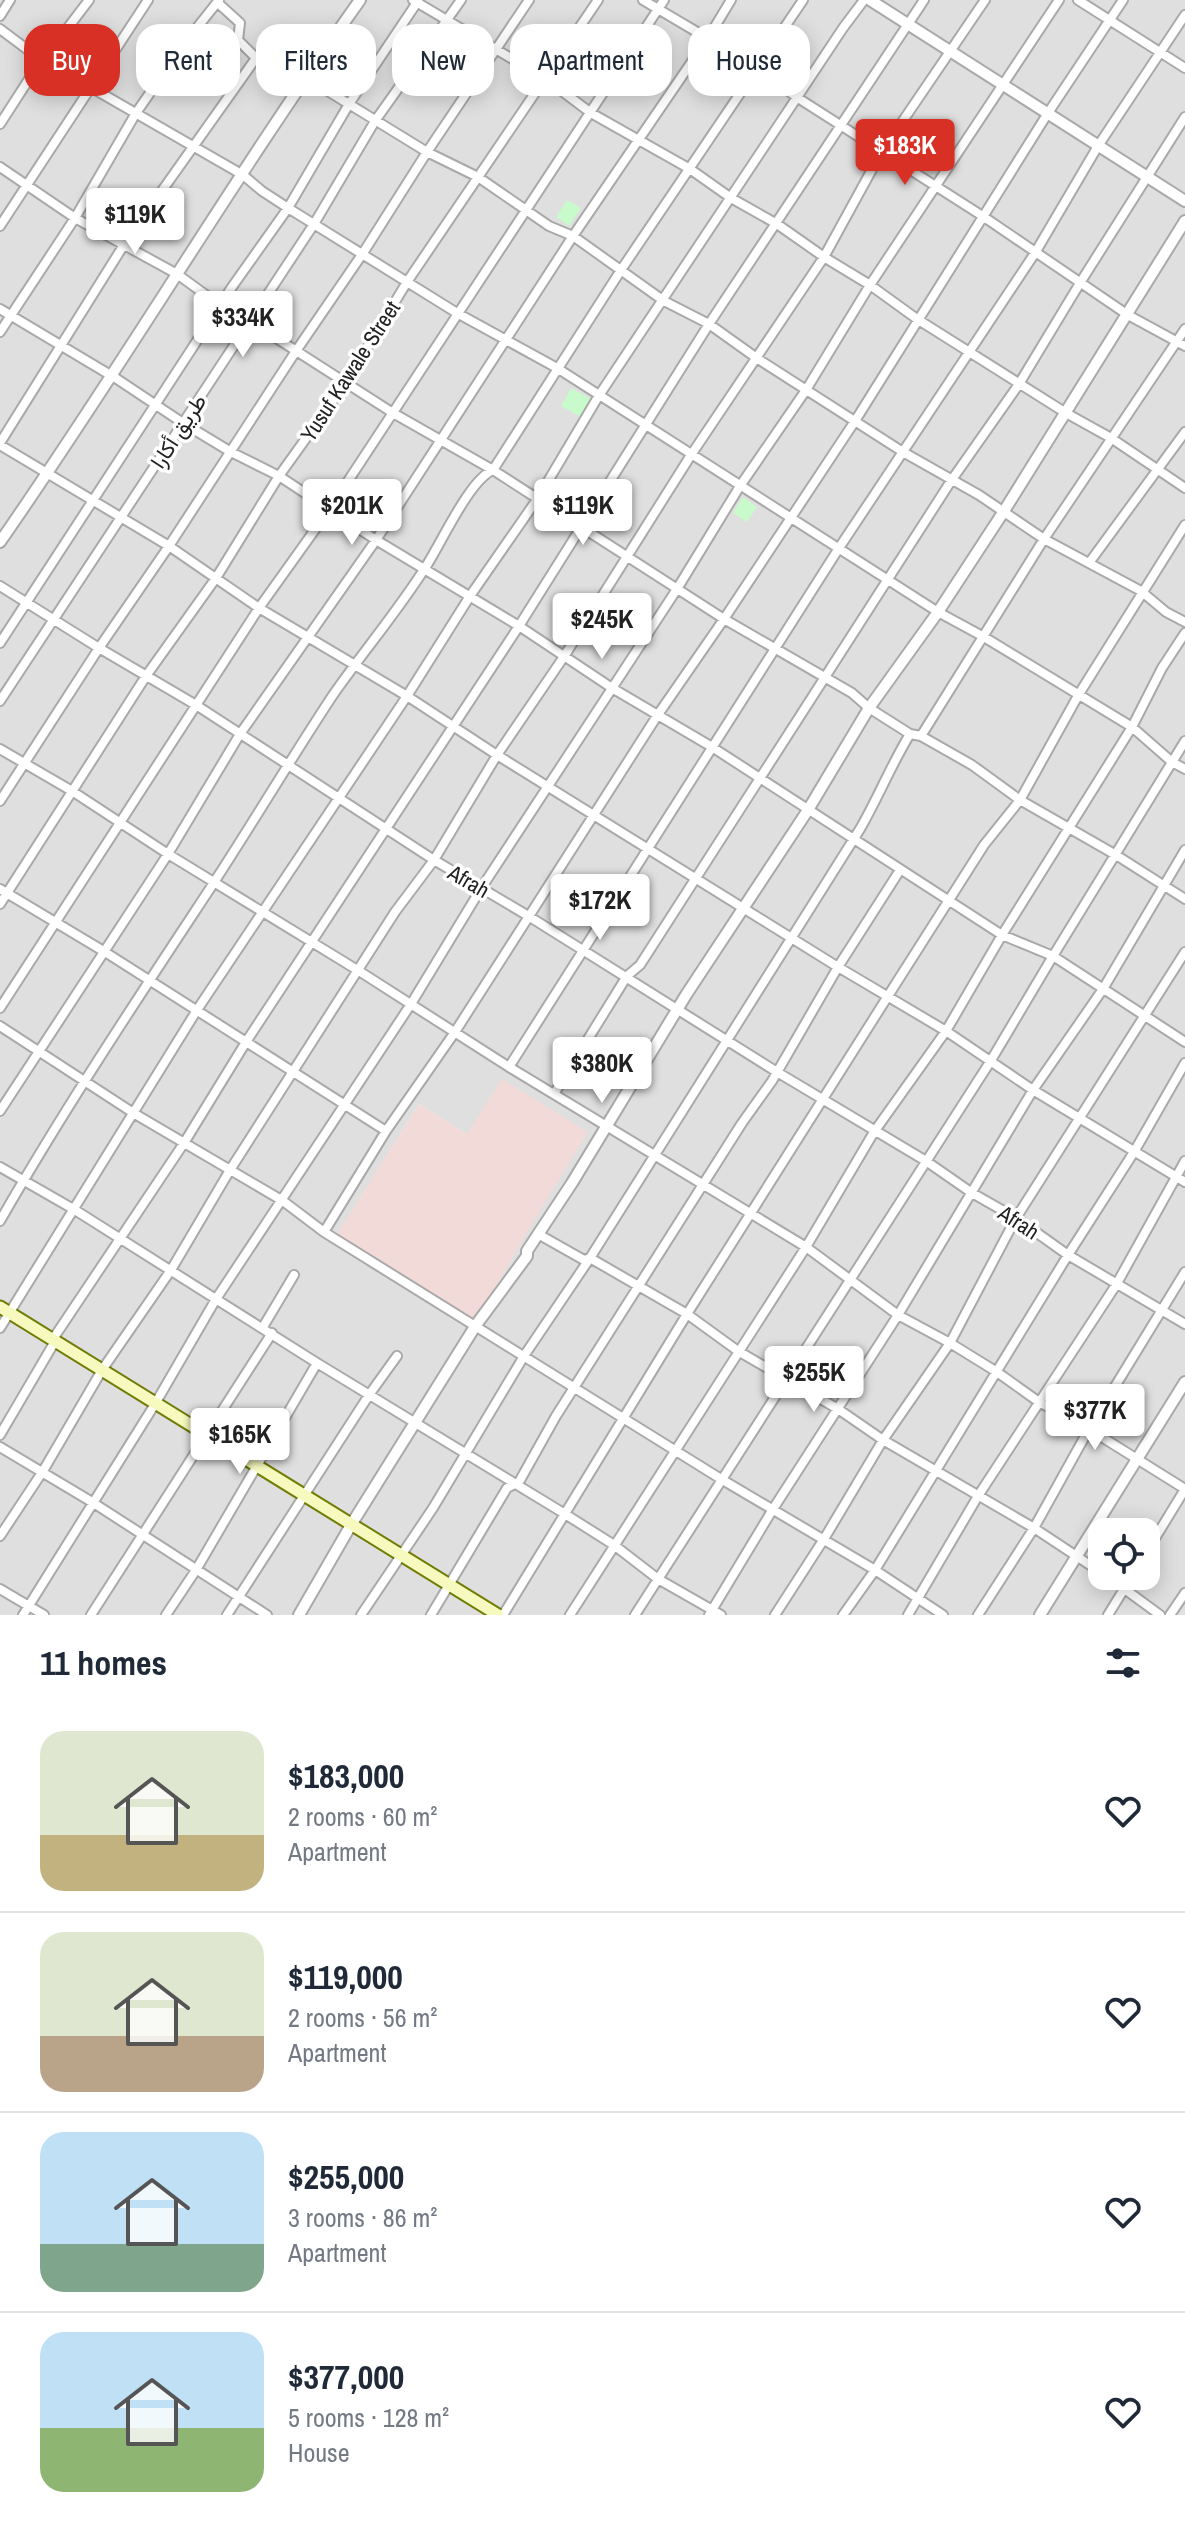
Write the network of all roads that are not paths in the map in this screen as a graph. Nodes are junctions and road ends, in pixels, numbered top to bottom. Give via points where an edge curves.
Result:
1 (10, 0) edge
2 (89, 0) edge
3 (148, 0) edge
4 (360, 0) edge
5 (461, 0) edge
6 (529, 0) edge
7 (598, 0) edge
8 (643, 0) edge
9 (664, 0) edge
10 (731, 0) edge
11 (803, 0) edge
12 (867, 0) edge
13 (924, 0) edge
14 (985, 0) edge
15 (1059, 0) edge
16 (1078, 0) edge
17 (1123, 0) edge
18 (219, 1) edge
19 (416, 1) edge
20 (658, 9) junction
21 (1185, 15) edge
22 (0, 16) edge
23 (447, 20) junction
24 (1110, 21) junction
25 (72, 24) edge
26 (343, 24) edge
27 (582, 24) edge
28 (716, 24) edge
29 (786, 24) edge
30 (908, 24) junction
31 (688, 26) edge
32 (0, 29) edge
33 (120, 44) edge
34 (24, 47) edge
35 (497, 49) junction
36 (950, 51) junction
37 (1160, 53) junction
38 (510, 57) edge
39 (256, 58) joint
40 (688, 67) edge
41 (1185, 68) edge
42 (1003, 85) junction
43 (24, 87) edge
44 (86, 96) edge
45 (106, 96) edge
46 (293, 96) edge
47 (336, 96) edge
48 (534, 96) edge
49 (568, 96) edge
50 (737, 96) edge
51 (795, 96) edge
52 (798, 98) junction
53 (349, 104) junction
54 (136, 113) junction
55 (591, 113) junction
56 (1048, 113) junction
57 (1185, 117) edge
58 (375, 121) junction
59 (0, 124) edge
60 (842, 125) junction
61 (638, 139) junction
62 (1098, 146) junction
63 (192, 147) junction
64 (427, 152) junction
65 (881, 153) junction
66 (0, 167) edge
67 (690, 169) junction
68 (243, 175) junction
69 (478, 177) junction
70 (1148, 177) junction
71 (26, 184) junction
72 (936, 187) junction
73 (731, 198) junction
74 (1185, 201) edge
75 (288, 208) junction
76 (526, 209) junction
77 (984, 217) junction
78 (75, 218) junction
79 (1185, 221) edge
80 (314, 224) junction
81 (777, 224) junction
82 (0, 226) edge
83 (573, 236) junction
84 (125, 243) junction
85 (363, 253) junction
86 (1035, 253) junction
87 (824, 257) junction
88 (621, 270) junction
89 (177, 274) junction
90 (407, 282) junction
91 (1080, 283) junction
92 (870, 285) junction
93 (664, 301) junction
94 (221, 306) junction
95 (0, 309) edge
96 (457, 313) junction
97 (1128, 315) junction
98 (11, 316) junction
99 (917, 319) junction
100 (248, 320) junction
101 (709, 324) junction
102 (1185, 329) edge
103 (0, 332) edge
104 (507, 340) junction
105 (1182, 343) edge
106 (60, 346) junction
107 (296, 351) junction
108 (970, 353) junction
109 (758, 359) junction
110 (557, 368) junction
111 (110, 376) junction
112 (347, 381) junction
113 (1019, 384) junction
114 (806, 390) junction
115 (598, 397) junction
116 (157, 406) junction
117 (393, 413) junction
118 (1066, 413) junction
119 (855, 421) junction
120 (183, 423) junction
121 (644, 423) junction
122 (1185, 432) edge
123 (1111, 438) junction
124 (442, 439) junction
125 (0, 444) edge
126 (231, 452) junction
127 (903, 452) junction
128 (691, 455) junction
129 (493, 470) junction
130 (1158, 470) junction
131 (48, 473) junction
132 (279, 476) junction
133 (951, 481) junction
134 (740, 486) junction
135 (1185, 488) edge
136 (538, 498) junction
137 (92, 501) junction
138 (329, 510) junction
139 (1004, 511) junction
140 (791, 518) junction
141 (121, 519) junction
142 (1185, 525) edge
143 (582, 527) junction
144 (1044, 539) junction
145 (376, 540) junction
146 (0, 542) edge
147 (169, 546) junction
148 (839, 548) junction
149 (628, 556) junction
150 (1089, 563) junction
151 (425, 568) junction
152 (216, 578) junction
153 (889, 578) junction
154 (0, 586) edge
155 (677, 589) junction
156 (1141, 591) junction
157 (470, 596) junction
158 (27, 602) junction
159 (259, 608) junction
160 (938, 612) junction
161 (724, 619) junction
162 (54, 620) junction
163 (1185, 622) edge
164 (519, 626) junction
165 (1185, 633) edge
166 (309, 636) junction
167 (984, 637) junction
168 (0, 643) edge
169 (99, 648) junction
170 (775, 648) junction
171 (565, 655) junction
172 (355, 664) junction
173 (146, 676) junction
174 (824, 678) junction
175 (612, 688) junction
176 (1079, 694) junction
177 (407, 696) junction
178 (0, 701) edge
179 (196, 705) junction
180 (869, 708) junction
181 (657, 716) junction
182 (453, 726) junction
183 (1132, 727) junction
184 (240, 734) junction
185 (910, 734) junction
186 (921, 736) junction
187 (1185, 741) edge
188 (712, 747) junction
189 (0, 749) edge
190 (497, 755) junction
191 (1172, 762) junction
192 (25, 763) junction
193 (288, 765) junction
194 (1185, 769) edge
195 (759, 778) junction
196 (547, 787) junction
197 (72, 791) junction
198 (339, 798) junction
199 (1020, 800) junction
200 (0, 801) edge
201 (808, 810) junction
202 (594, 816) junction
203 (121, 824) junction
204 (387, 828) junction
205 (1069, 828) junction
206 (853, 839) junction
207 (647, 848) junction
208 (1185, 850) edge
209 (168, 854) junction
210 (1116, 855) junction
211 (434, 860) junction
212 (900, 870) junction
213 (695, 878) junction
214 (214, 882) junction
215 (1163, 884) junction
216 (482, 887) junction
217 (3, 891) edge
218 (1185, 899) edge
219 (948, 901) junction
220 (0, 904) edge
221 (743, 908) junction
222 (264, 912) junction
223 (530, 917) junction
224 (55, 924) junction
225 (1002, 935) junction
226 (791, 938) junction
227 (311, 943) junction
228 (584, 950) junction
229 (105, 952) junction
230 (1185, 952) edge
231 (1053, 956) junction
232 (838, 967) junction
233 (359, 971) junction
234 (627, 976) junction
235 (149, 980) junction
236 (1103, 989) junction
237 (888, 996) junction
238 (411, 1004) junction
239 (0, 1008) edge
240 (678, 1009) junction
241 (197, 1010) junction
242 (1146, 1016) junction
243 (0, 1026) edge
244 (946, 1031) junction
245 (455, 1032) junction
246 (727, 1040) junction
247 (246, 1042) junction
248 (1185, 1042) edge
249 (38, 1053) junction
250 (990, 1062) junction
251 (1185, 1063) edge
252 (509, 1067) junction
253 (777, 1072) junction
254 (294, 1073) junction
255 (87, 1081) junction
256 (1033, 1090) junction
257 (554, 1094) junction
258 (823, 1100) junction
259 (345, 1103) junction
260 (0, 1111) edge
261 (135, 1114) junction
262 (1080, 1119) junction
263 (607, 1126) junction
264 (386, 1131) junction
265 (874, 1132) junction
266 (184, 1143) junction
267 (1134, 1152) junction
268 (655, 1155) junction
269 (926, 1161) junction
270 (1185, 1161) edge
271 (0, 1167) edge
272 (230, 1170) junction
273 (1176, 1177) junction
274 (23, 1181) junction
275 (1185, 1182) edge
276 (703, 1185) junction
277 (972, 1193) junction
278 (283, 1201) junction
279 (75, 1210) junction
280 (751, 1213) junction
281 (1016, 1218) junction
282 (0, 1221) edge
283 (324, 1232) junction
284 (538, 1234) junction
285 (120, 1239) junction
286 (806, 1247) junction
287 (1068, 1255) junction
288 (590, 1258) junction
289 (171, 1270) junction
290 (1185, 1272) edge
291 (294, 1275) dead end
292 (851, 1278) junction
293 (1116, 1285) junction
294 (639, 1287) junction
295 (216, 1299) junction
296 (5, 1310) edge
297 (1162, 1310) junction
298 (687, 1314) junction
299 (898, 1315) junction
300 (1185, 1324) edge
301 (476, 1325) junction
302 (263, 1327) junction
303 (0, 1328) edge
304 (272, 1333) junction
305 (53, 1339) junction
306 (950, 1343) junction
307 (738, 1351) junction
308 (397, 1356) dead end
309 (524, 1356) junction
310 (317, 1363) junction
311 (102, 1370) junction
312 (997, 1372) junction
313 (787, 1380) junction
314 (1185, 1382) edge
315 (574, 1387) junction
316 (369, 1395) junction
317 (1039, 1402) junction
318 (155, 1404) junction
319 (838, 1409) junction
320 (625, 1419) junction
321 (416, 1423) junction
322 (1089, 1429) junction
323 (0, 1435) edge
324 (205, 1435) junction
325 (883, 1440) junction
326 (0, 1447) edge
327 (676, 1450) junction
328 (466, 1455) junction
329 (1136, 1458) junction
330 (256, 1466) junction
331 (43, 1471) junction
332 (935, 1471) junction
333 (721, 1479) junction
334 (514, 1485) junction
335 (1185, 1489) edge
336 (305, 1495) junction
337 (978, 1496) junction
338 (92, 1502) junction
339 (773, 1509) junction
340 (565, 1514) junction
341 (351, 1525) junction
342 (1034, 1528) junction
343 (1160, 1530) edge
344 (144, 1535) junction
345 (0, 1536) edge
346 (824, 1539) junction
347 (614, 1545) junction
348 (1077, 1555) junction
349 (399, 1556) junction
350 (1088, 1563) edge
351 (196, 1570) junction
352 (875, 1570) junction
353 (658, 1579) junction
354 (449, 1585) junction
355 (0, 1589) edge
356 (1124, 1590) edge
357 (1126, 1590) edge
358 (1185, 1593) edge
359 (239, 1597) junction
360 (918, 1600) junction
361 (28, 1606) junction
362 (714, 1613) edge
363 (23, 1615) edge
364 (44, 1615) edge
365 (91, 1615) edge
366 (166, 1615) edge
367 (227, 1615) edge
368 (267, 1615) edge
369 (299, 1615) edge
370 (361, 1615) edge
371 (431, 1615) edge
372 (501, 1615) edge
373 (570, 1615) edge
374 (635, 1615) edge
375 (775, 1615) edge
376 (843, 1615) edge
377 (908, 1615) edge
378 (943, 1615) edge
379 (978, 1615) edge
380 (1040, 1615) edge
381 (1108, 1615) edge
382 (1160, 1615) edge
383 (1170, 1615) edge

1 - 22 street
2 - 25 street
3 - 33 street
4 - 26 street
5 - 23 street, طريق أكارا
6 - 35 street
7 - 27 street, Yusuf Kawale Street
8 - 20 street
9 - 20 street
10 - 28 street
11 - 29 street
12 - 30 street
12 - 52 street
13 - 30 street
14 - 36 street
15 - 42 street
16 - 24 street
17 - 24 street
18 - 39 street via 240,23 238,40
18 - 54 street
19 - 23 street
19 - 53 street
20 - 31 street
20 - 55 street
21 - 37 street
23 - 35 street
23 - 58 street, طريق أكارا
24 - 37 street
24 - 56 street
30 - 36 street
30 - 60 street
32 - 34 street
35 - 38 street
35 - 64 street
36 - 42 street
36 - 65 street
37 - 41 street
37 - 62 street
39 - 63 street
40 - 61 street
42 - 56 street
42 - 72 street
43 - 59 street
44 - 71 street
45 - 54 street
46 - 68 street
47 - 53 street
48 - 69 street, Yusuf Kawale Street
49 - 55 street
50 - 67 street
51 - 52 street
52 - 60 street
52 - 73 street
53 - 58 street
53 - 75 street
54 - 63 street
54 - 78 street
55 - 61 street
55 - 76 street
56 - 62 street
56 - 77 street
57 - 70 street
58 - 64 street
58 - 80 street, طريق أكارا
60 - 65 street
60 - 81 street
61 - 67 street
61 - 83 street
62 - 70 street
62 - 86 street
63 - 68 street
63 - 84 street
64 - 69 street
64 - 85 street
65 - 72 street
65 - 87 street
66 - 71 street
67 - 73 street
67 - 88 street
68 - 75 street
68 - 89 street
69 - 76 street
69 - 90 street, Yusuf Kawale Street
70 - 74 street
70 - 91 street
71 - 78 street
71 - 82 street
72 - 77 street
72 - 92 street
73 - 81 street
73 - 93 street
75 - 80 street
75 - 94 street
76 - 83 street
76 - 96 street
77 - 86 street
77 - 99 street
78 - 84 street
78 - 98 street
79 - 97 street
80 - 85 street
80 - 100 street, طريق أكارا
81 - 87 street
81 - 101 street
83 - 88 street
83 - 104 street
84 - 89 street
84 - 106 street
85 - 90 street
85 - 107 street
86 - 91 street
86 - 108 street
87 - 92 street
87 - 109 street
88 - 93 street
88 - 110 street
89 - 94 street
89 - 111 street
90 - 96 street
90 - 112 street, Yusuf Kawale Street
91 - 97 street
91 - 113 street
92 - 99 street
92 - 114 street
93 - 101 street
93 - 115 street
94 - 100 street
94 - 116 street
95 - 98 street
96 - 104 street
96 - 117 street
97 - 105 street
97 - 118 street
98 - 103 street
98 - 106 street
99 - 108 street
99 - 119 street
100 - 107 street
100 - 120 street, طريق أكارا
101 - 109 street
101 - 121 street
102 - 105 street
104 - 110 street
104 - 124 street
105 - 123 street
106 - 111 street
106 - 125 street
107 - 112 street
107 - 126 street
108 - 113 street
108 - 127 street
109 - 114 street
109 - 128 street
110 - 115 street
110 - 129 street
111 - 116 street
111 - 131 street
112 - 117 street
112 - 132 street, Yusuf Kawale Street
113 - 118 street
113 - 133 street
114 - 119 street
114 - 134 street
115 - 121 street
115 - 136 street
116 - 120 street
116 - 137 street
117 - 124 street
117 - 138 street
118 - 123 street
118 - 139 street
119 - 127 street
119 - 140 street
120 - 126 street
120 - 141 street, طريق أكارا
121 - 128 street
121 - 143 street
122 - 130 street
123 - 130 street
123 - 144 street
124 - 129 street
124 - 145 street
125 - 131 street
126 - 132 street
126 - 147 street
127 - 133 street
127 - 148 street
128 - 134 street
128 - 149 street
129 - 136 street
129 - 151 street via 473,489
130 - 135 street
130 - 150 street
131 - 137 street
131 - 146 street
132 - 138 street
132 - 152 street, Yusuf Kawale Street
133 - 139 street
133 - 153 street
134 - 140 street
134 - 155 street
136 - 143 street
136 - 157 street
137 - 141 street
137 - 158 street
138 - 145 street
138 - 159 street
139 - 144 street
139 - 160 street
140 - 148 street
140 - 161 street
141 - 147 street
141 - 162 street, طريق أكارا
142 - 156 street
143 - 149 street
143 - 164 street
144 - 150 street
144 - 167 street
145 - 151 street
145 - 166 street
147 - 152 street
147 - 169 street
148 - 153 street
148 - 170 street
149 - 155 street
149 - 171 street
150 - 156 street
151 - 157 street
151 - 172 street
152 - 159 street
152 - 173 street, Yusuf Kawale Street
153 - 160 street
153 - 174 street
154 - 158 street, Afrah
155 - 161 street
155 - 175 street
156 - 163 street
156 - 176 street
157 - 164 street
157 - 177 street
158 - 162 street, Afrah
158 - 168 street
159 - 166 street
159 - 179 street
160 - 167 street
160 - 180 street
161 - 170 street
161 - 181 street
162 - 169 street, Afrah
162 - 178 street, طريق أكارا
164 - 171 street
164 - 182 street
165 - 183 street
166 - 172 street
166 - 184 street
167 - 176 street
167 - 186 street
169 - 173 street, Afrah
169 - 192 street
170 - 174 street
170 - 188 street
171 - 175 street
171 - 190 street
172 - 177 street
172 - 193 street
173 - 179 street, Afrah
173 - 197 street, Yusuf Kawale Street
174 - 180 street
174 - 195 street
175 - 181 street
175 - 196 street
176 - 183 street
176 - 199 street
177 - 182 street
177 - 198 street
179 - 184 street, Afrah
179 - 203 street
180 - 185 street
180 - 201 street
181 - 188 street
181 - 202 street
182 - 190 street
182 - 204 street
183 - 191 street
183 - 205 street
184 - 193 street, Afrah
184 - 209 street
185 - 186 street
185 - 206 street
186 - 199 street
187 - 191 street
188 - 195 street
188 - 207 street
189 - 192 street
190 - 196 street
190 - 211 street
191 - 194 street
191 - 210 street
192 - 197 street
192 - 200 street
193 - 198 street, Afrah
193 - 214 street
195 - 201 street
195 - 213 street
196 - 202 street
196 - 216 street
197 - 203 street
197 - 217 street, Yusuf Kawale Street
198 - 204 street, Afrah
198 - 222 street
199 - 205 street
199 - 219 street
201 - 206 street
201 - 221 street
202 - 207 street
202 - 223 street
203 - 209 street
203 - 224 street
204 - 211 street, Afrah
204 - 227 street
205 - 210 street
205 - 225 street
206 - 212 street
206 - 226 street
207 - 213 street
207 - 228 street
208 - 215 street
209 - 214 street
209 - 229 street
210 - 215 street
210 - 231 street
211 - 216 street, Afrah
211 - 233 street
212 - 219 street
212 - 232 street
213 - 221 street
213 - 234 street via 640,965
214 - 222 street
214 - 235 street
215 - 218 street
215 - 236 street
216 - 223 street, Afrah
216 - 238 street
217 - 220 street, Yusuf Kawale Street
217 - 224 street
219 - 225 street
219 - 237 street
221 - 226 street
221 - 240 street
222 - 227 street
222 - 241 street
223 - 228 street, Afrah
223 - 245 street
224 - 229 street
224 - 239 street
225 - 231 street
225 - 244 street
226 - 232 street
226 - 246 street
227 - 233 street
227 - 247 street
228 - 234 street, Afrah
228 - 252 street
229 - 235 street
229 - 249 street
230 - 242 street
231 - 236 street
231 - 250 street
232 - 237 street
232 - 253 street
233 - 238 street
233 - 254 street
234 - 240 street, Afrah
234 - 257 street
235 - 241 street
235 - 255 street
236 - 242 street
236 - 256 street
237 - 244 street
237 - 258 street
238 - 245 street
238 - 259 street
240 - 246 street, Afrah
240 - 263 street
241 - 247 street
241 - 261 street
242 - 248 street
242 - 262 street
243 - 249 street
244 - 250 street
244 - 265 street
245 - 252 street
245 - 264 street
246 - 253 street, Afrah
246 - 268 street
247 - 254 street
247 - 266 street
249 - 255 street
249 - 260 street
250 - 256 street
250 - 269 street
251 - 267 street
252 - 257 street
253 - 258 street, Afrah
253 - 276 street
254 - 259 street
254 - 272 street
255 - 261 street
255 - 274 street
256 - 262 street
256 - 277 street
257 - 263 street
258 - 265 street, Afrah
258 - 280 street
259 - 264 street
259 - 278 street
261 - 266 street
261 - 279 street
262 - 267 street
262 - 281 street
263 - 268 street
263 - 284 street
264 - 283 street
265 - 269 street, Afrah
265 - 286 street
266 - 272 street
266 - 285 street
267 - 273 street
267 - 287 street
268 - 276 street
268 - 288 street
269 - 277 street, Afrah
269 - 292 street
270 - 273 street
271 - 274 street
272 - 278 street
272 - 289 street
273 - 275 street
273 - 293 street
274 - 279 street
274 - 282 street
276 - 280 street
276 - 294 street
277 - 281 street, Afrah
277 - 299 street
278 - 283 street
278 - 295 street
279 - 285 street
279 - 296 street
280 - 286 street
280 - 298 street
281 - 287 street, Afrah
281 - 306 street
283 - 301 street
284 - 288 street via 584,1260
284 - 301 street
285 - 289 street
285 - 305 street
286 - 292 street
286 - 307 street
287 - 293 street, Afrah
287 - 312 street
288 - 294 street
288 - 309 street
289 - 295 street
289 - 311 street
290 - 297 street
291 - 302 street
292 - 299 street
292 - 313 street
293 - 297 street, Afrah
293 - 317 street
294 - 298 street
294 - 315 street
295 - 302 street
295 - 318 street
296 - 303 street
296 - 305 main road
297 - 300 street, Afrah
297 - 322 street
298 - 307 street
298 - 320 street
299 - 306 street
299 - 319 street
301 - 309 street
301 - 321 street
302 - 304 street
304 - 310 street
304 - 324 street
305 - 311 main road
305 - 323 street
306 - 312 street
306 - 325 street
307 - 313 street
307 - 327 street
308 - 316 street
309 - 315 street
309 - 328 street
310 - 316 street
310 - 330 street
311 - 318 main road
311 - 331 street
312 - 317 street
312 - 332 street
313 - 319 street
313 - 333 street
314 - 329 street
315 - 320 street
315 - 334 street
316 - 321 street
316 - 336 street
317 - 322 street
317 - 337 street
318 - 324 main road
318 - 338 street
319 - 325 street
319 - 339 street
320 - 327 street
320 - 340 street
321 - 328 street
321 - 341 street
322 - 329 street
322 - 342 street
324 - 330 main road
324 - 344 street
325 - 332 street
325 - 346 street
326 - 331 street
327 - 333 street
327 - 347 street
328 - 334 street
328 - 349 street
329 - 335 street
329 - 348 street
330 - 336 main road
330 - 351 street
331 - 338 street
331 - 345 street
332 - 337 street
332 - 352 street
333 - 339 street
333 - 353 street
334 - 340 street
334 - 354 street via 507,1488
335 - 343 street
336 - 341 main road
336 - 359 street
337 - 342 street
337 - 360 street
338 - 344 street
338 - 361 street
339 - 346 street
339 - 362 street
340 - 347 street
340 - 372 street
341 - 349 main road
341 - 369 street
342 - 348 street
342 - 379 street
344 - 351 street
344 - 365 street
346 - 352 street
346 - 375 street
347 - 353 street
347 - 373 street
348 - 350 street
348 - 380 street
349 - 354 main road
349 - 370 street
351 - 359 street
351 - 366 street
352 - 360 street
352 - 376 street
353 - 362 street
353 - 374 street
354 - 371 street
354 - 372 main road
355 - 361 street
356 - 381 street
357 - 382 street
358 - 383 street
359 - 367 street
359 - 368 street
360 - 377 street
360 - 378 street
361 - 363 street
361 - 364 street

